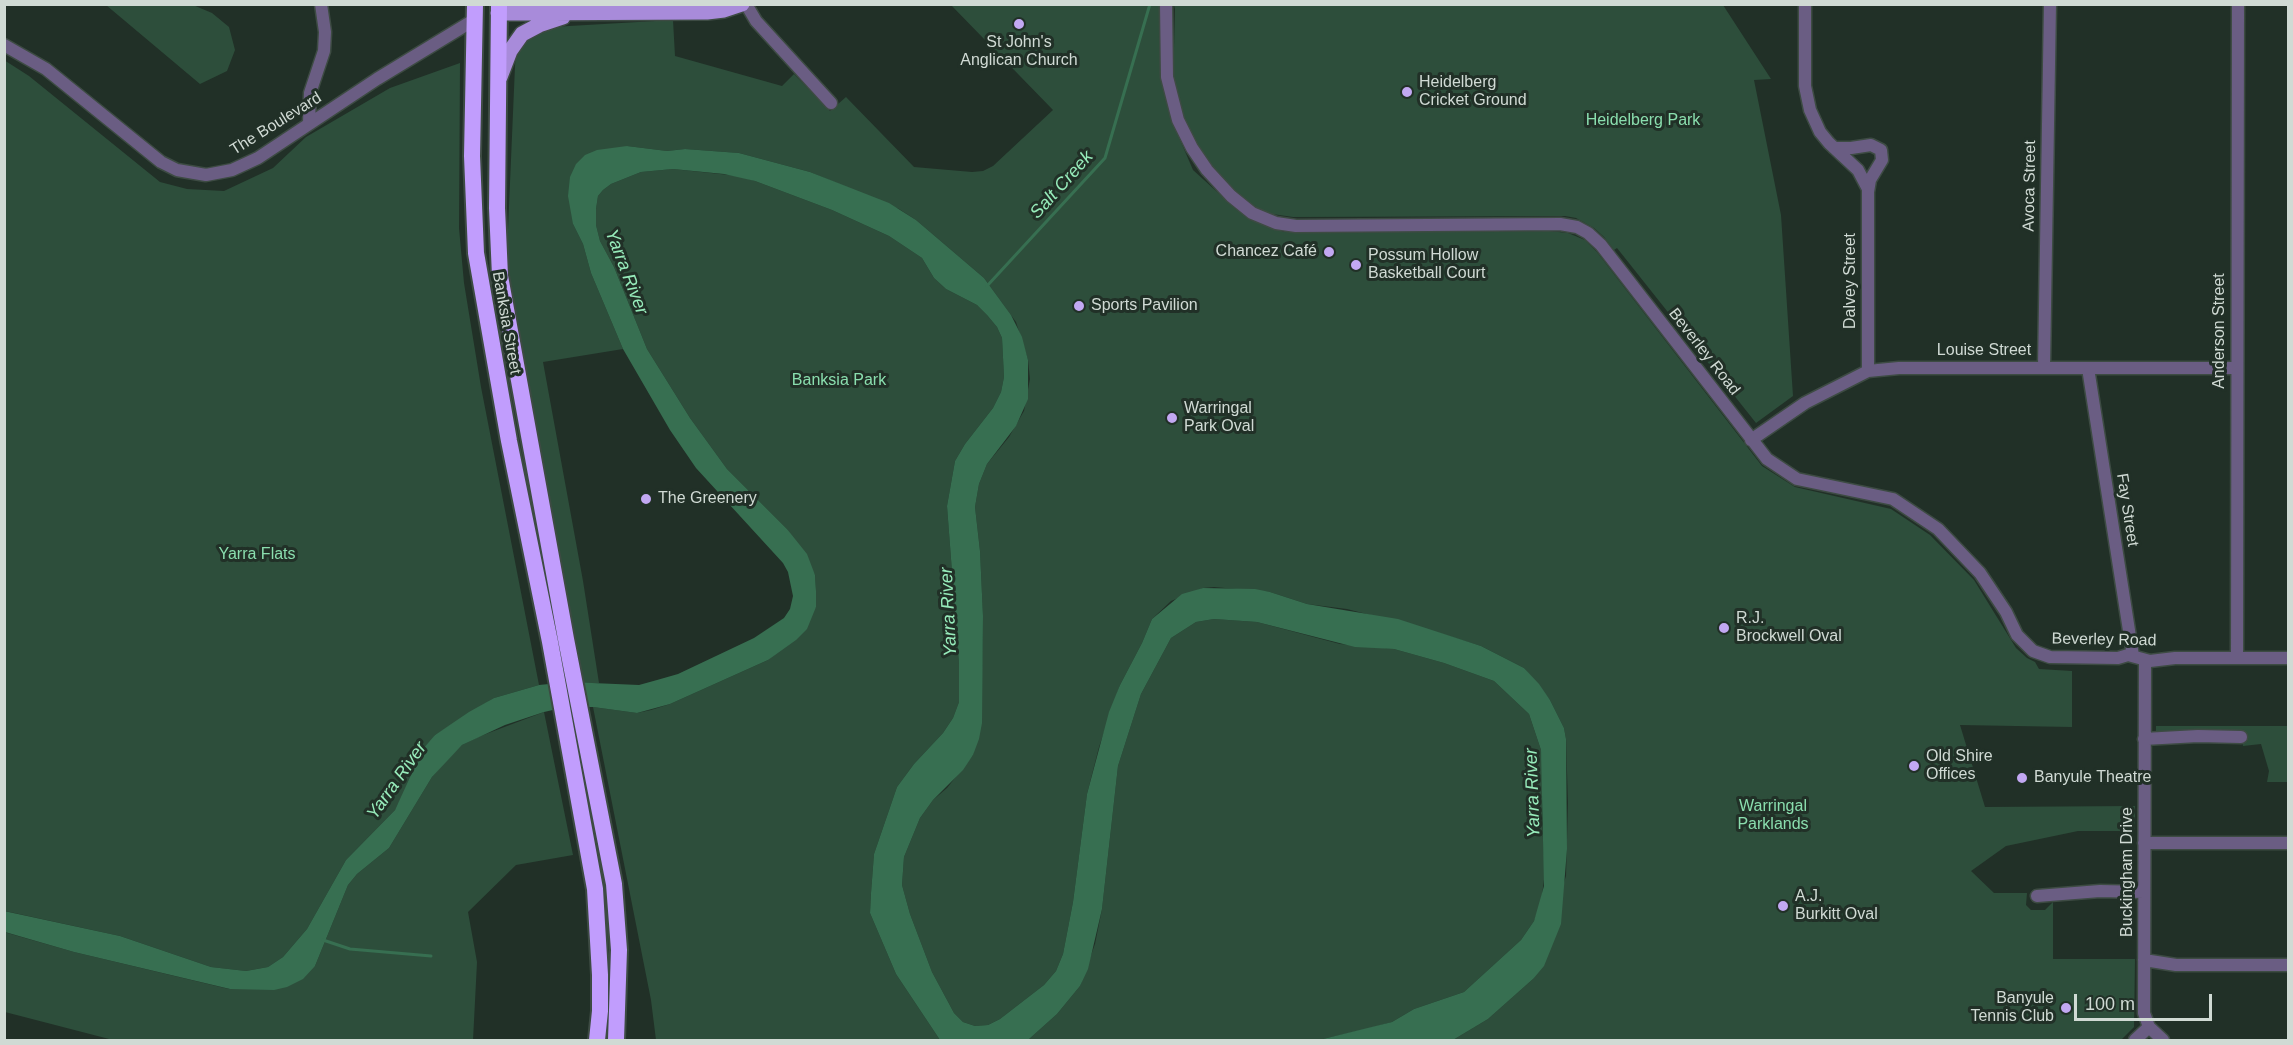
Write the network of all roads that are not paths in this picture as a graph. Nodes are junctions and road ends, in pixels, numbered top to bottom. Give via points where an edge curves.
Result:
1 (321, 4) edge
2 (744, 4) edge
3 (1166, 4) edge
4 (1805, 4) edge
5 (2050, 4) edge
6 (2238, 4) edge
7 (526, 8) edge
8 (663, 8) edge
9 (498, 9) edge
10 (475, 12) edge
11 (580, 12) junction
12 (4, 45) edge
13 (498, 82) junction
14 (310, 93) junction
15 (831, 103) dead end
16 (327, 112) junction
17 (309, 123) junction
18 (1834, 148) junction
19 (1868, 192) junction
20 (2044, 367) junction
21 (2236, 368) junction
22 (2088, 369) junction
23 (1868, 371) junction
24 (1751, 440) junction
25 (558, 641) junction
26 (2139, 658) junction
27 (2237, 658) junction
28 (2289, 658) edge
29 (2241, 737) dead end
30 (2144, 739) junction
31 (579, 754) junction
32 (2144, 843) junction
33 (2289, 843) edge
34 (2144, 892) junction
35 (2037, 896) dead end
36 (2144, 965) junction
37 (2289, 965) edge
38 (2149, 1026) junction
39 (597, 1041) edge
40 (616, 1041) edge
41 (2135, 1041) edge
42 (2163, 1041) edge

1 - 14 street via 324,51
2 - 8 main road via 713,11
2 - 15 street
3 - 24 street, Beverley Road via 1167,76 1182,129 1207,170 1245,209 1268,221 1296,226 1577,227 1601,245
4 - 18 street, Dalvey Street via 1806,96 1818,128
5 - 20 street, Avoca Street
6 - 21 street, Anderson Street
7 - 9 main road
7 - 11 main road
8 - 11 main road
9 - 10 highway
9 - 13 highway, Banksia Street
10 - 16 street, The Boulevard
10 - 25 highway, Banksia Street via 472,165 477,260 509,441
11 - 13 main road via 522,34 510,51
12 - 17 street, The Boulevard via 46,69 148,154 177,170 206,175 232,170 258,158
13 - 25 highway, Banksia Street via 496,216 500,276
14 - 16 street via 315,106
14 - 17 street
16 - 17 street, The Boulevard
18 - 19 street, Dalvey Street via 1858,170
18 - 19 street, Dalvey Street via 1871,145 1881,150 1882,160
19 - 23 street, Dalvey Street
20 - 22 street, Louise Street
20 - 23 street, Louise Street
21 - 22 street, Louise Street
21 - 27 street, Anderson Street
22 - 26 street, Fay Street
23 - 24 street, Louise Street via 1805,403
24 - 26 street, Beverley Road via 1767,459 1797,479 1893,499 1938,529 1980,573 2017,635 2033,651 2050,657
25 - 31 highway
26 - 27 street, Beverley Road
26 - 30 street, Buckingham Drive
27 - 28 street, Beverley Road
29 - 30 street
30 - 32 street, Buckingham Drive
31 - 39 highway via 595,889 600,975
31 - 40 highway via 614,884 619,950
32 - 33 street
32 - 34 street, Buckingham Drive
34 - 35 street
34 - 36 street, Buckingham Drive
36 - 37 street
36 - 38 street, Buckingham Drive via 2144,1013
38 - 41 street
38 - 42 street

